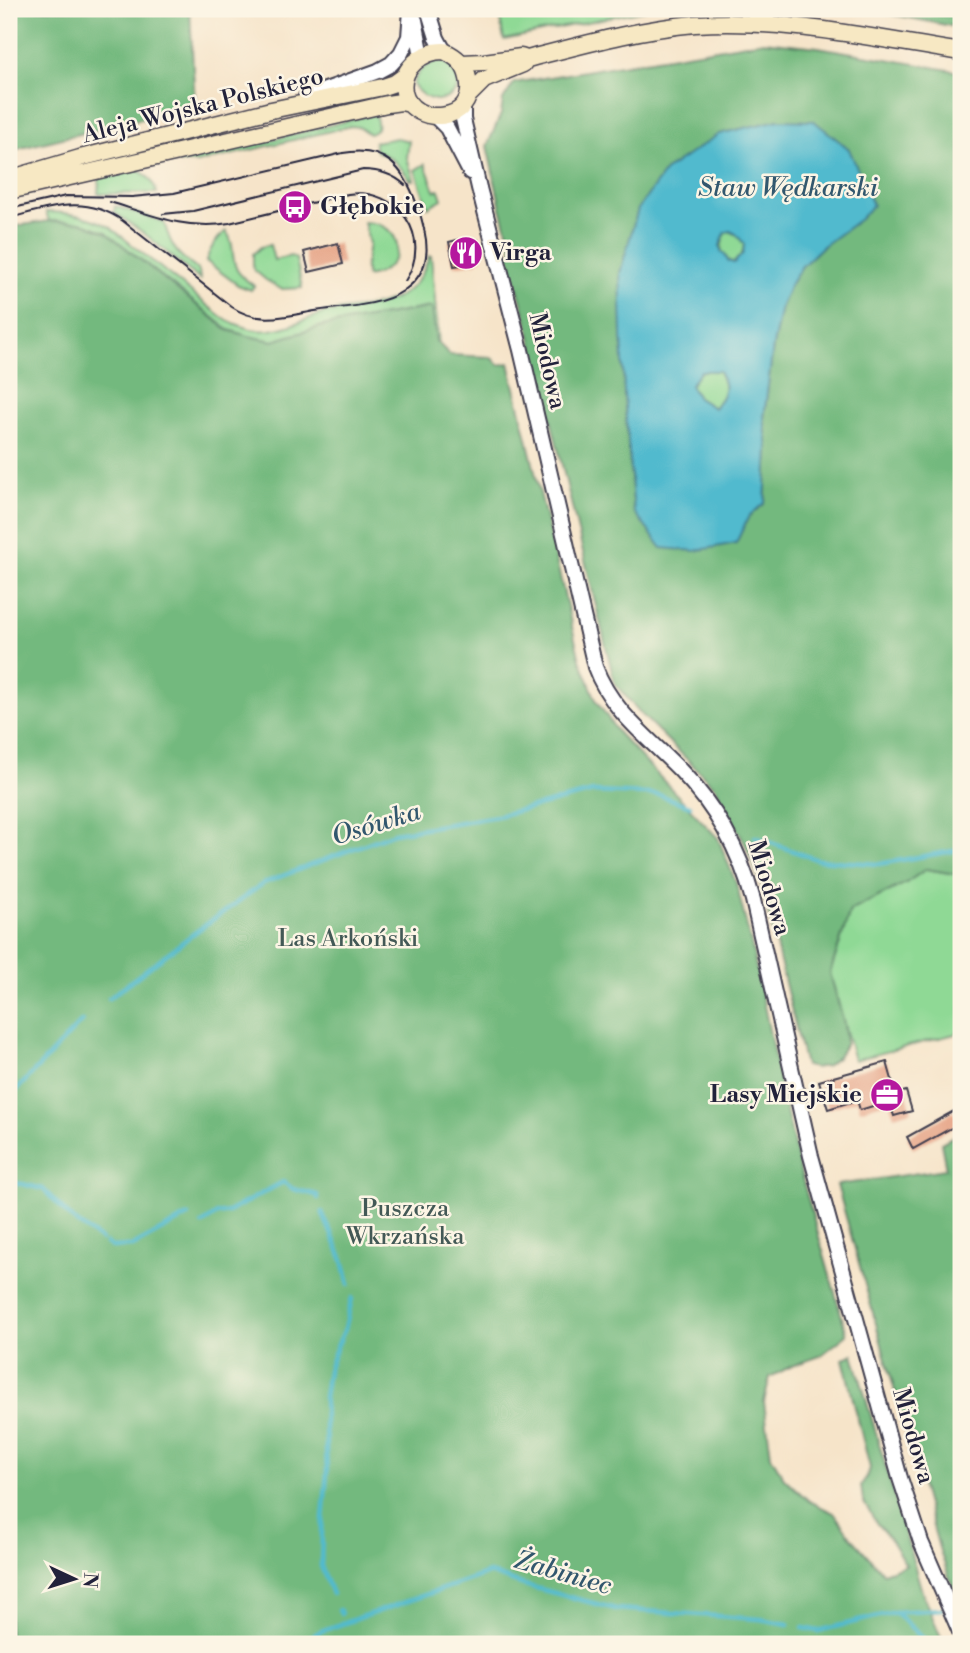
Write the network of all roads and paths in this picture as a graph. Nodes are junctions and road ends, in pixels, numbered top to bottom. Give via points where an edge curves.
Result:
1 (412, 9) edge
2 (428, 9) edge
3 (444, 51) junction
4 (961, 52) edge
5 (422, 56) junction
6 (527, 59) junction
7 (462, 63) junction
8 (406, 75) junction
9 (466, 101) junction
10 (410, 104) junction
11 (271, 110) junction
12 (435, 116) junction
13 (9, 179) edge
14 (479, 188) junction
15 (9, 191) edge
16 (961, 1634) edge

1 - 5 street
1 - 11 street via 409,37 391,64
2 - 3 street
3 - 5 main road
3 - 7 main road
4 - 6 main road via 798,27 724,23 646,31
5 - 8 main road
6 - 7 main road
6 - 9 main road via 484,80
7 - 9 main road via 468,78
8 - 10 main road via 404,92
8 - 11 main road, Aleja Wojska Polskiego via 383,87
9 - 12 main road via 451,114
9 - 14 street, Miodowa via 463,119
10 - 12 main road
10 - 15 main road, Aleja Wojska Polskiego via 387,104
11 - 13 main road, Aleja Wojska Polskiego
12 - 14 street, Miodowa via 447,128
14 - 16 street, Miodowa via 595,667 619,710 712,808 745,872 811,1156 899,1471 921,1542

